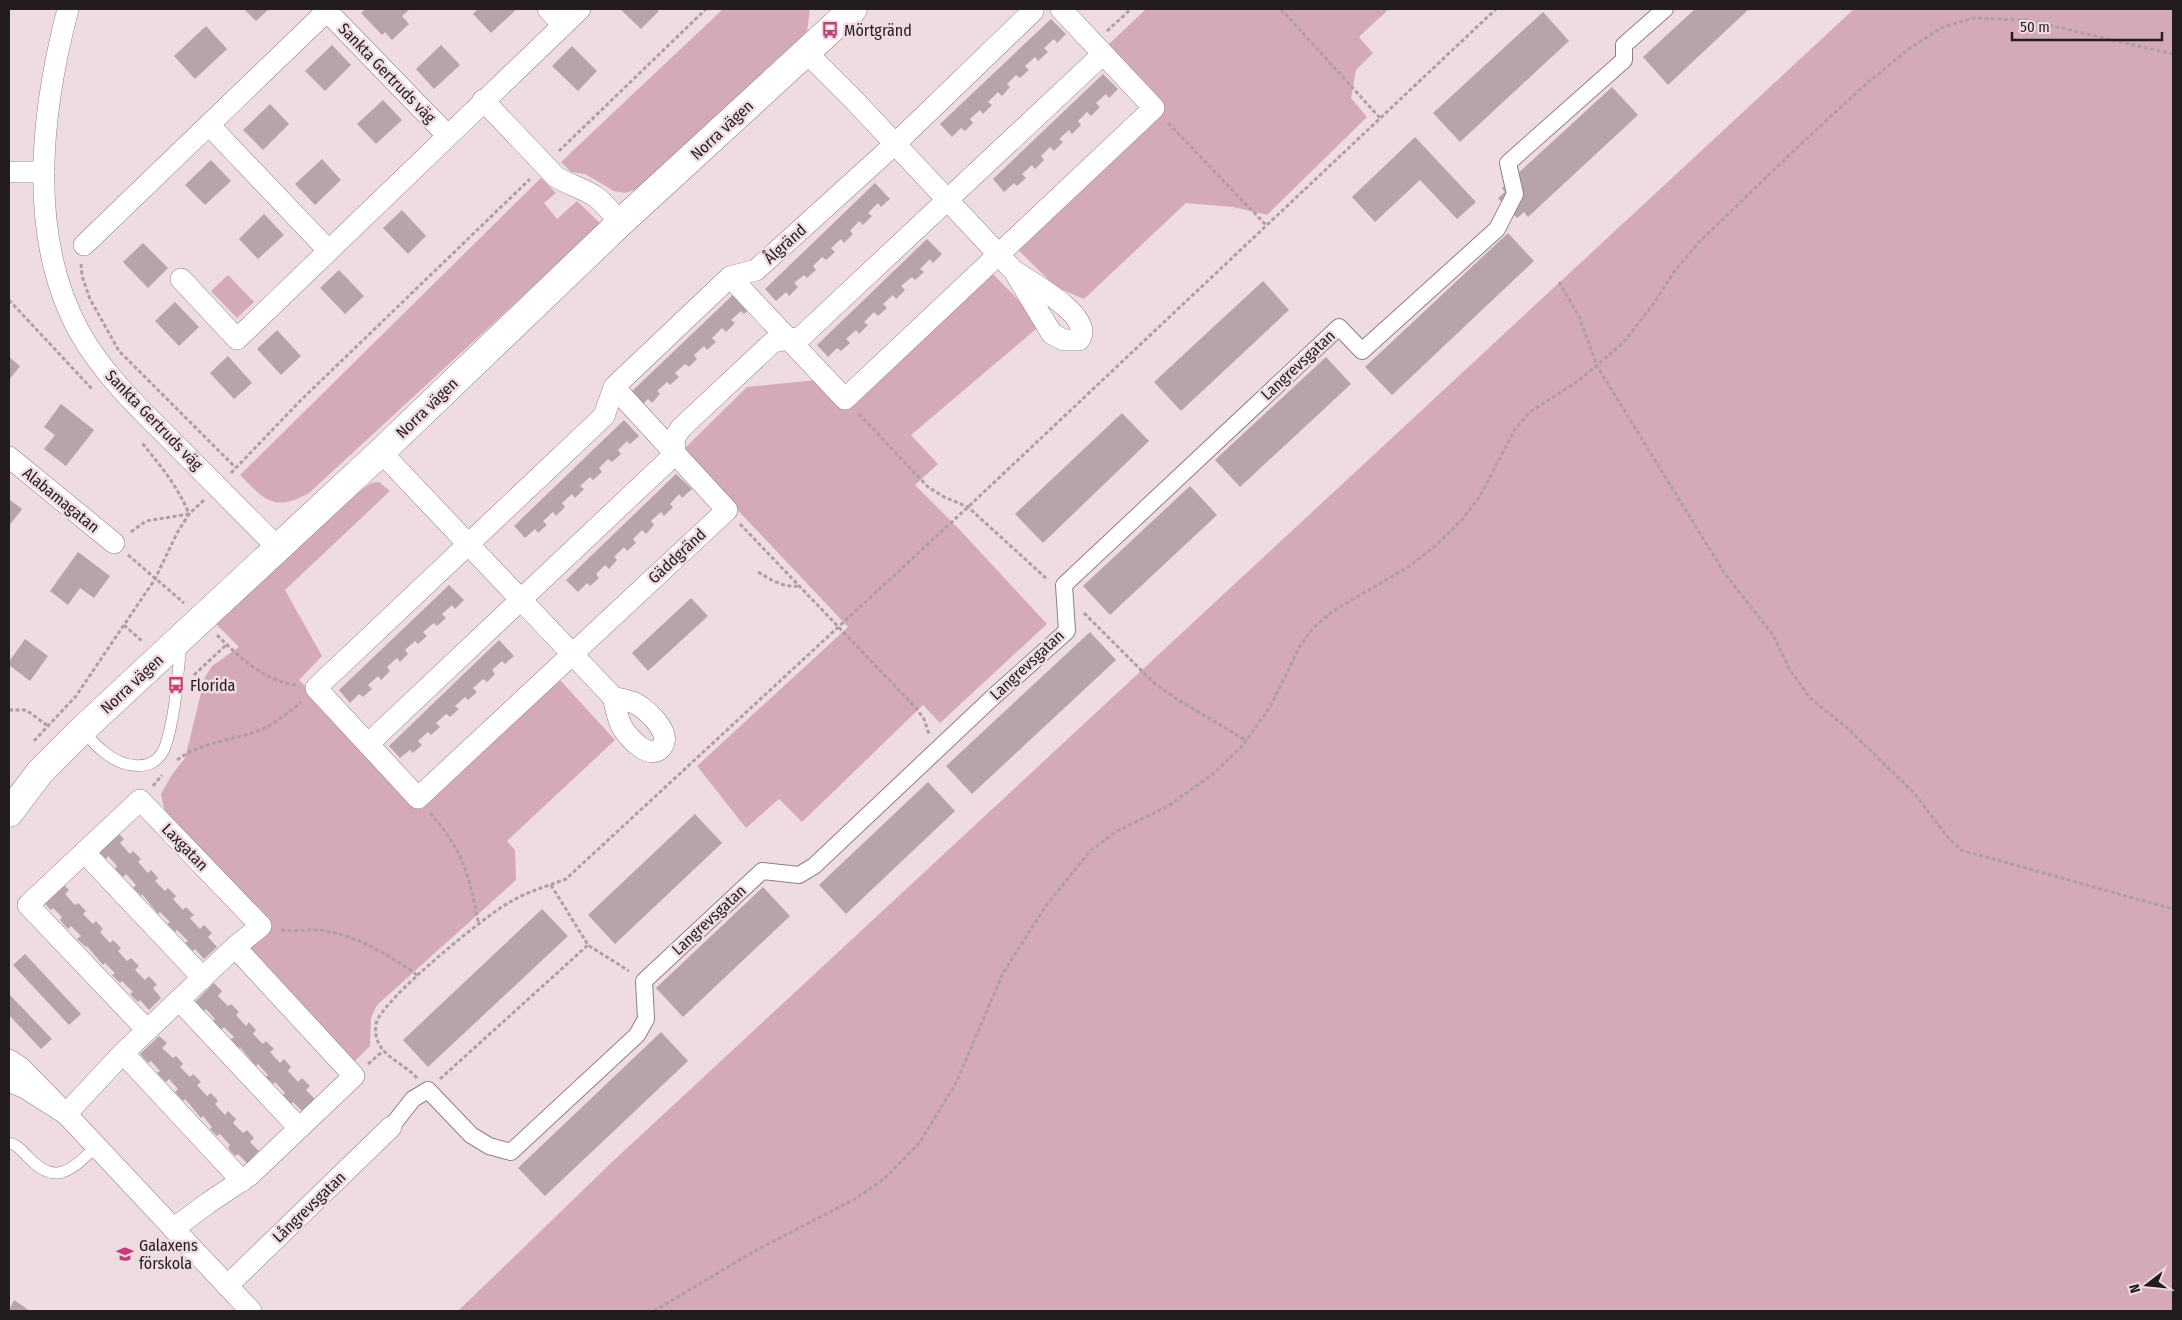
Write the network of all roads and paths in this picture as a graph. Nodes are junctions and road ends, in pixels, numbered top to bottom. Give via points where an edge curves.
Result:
1 (68, 9) edge
2 (327, 9) edge
3 (548, 9) edge
4 (580, 9) edge
5 (706, 9) edge
6 (853, 9) edge
7 (1033, 9) edge
8 (1061, 9) edge
9 (1131, 9) edge
10 (1280, 9) edge
11 (1496, 9) edge
12 (1665, 9) edge
13 (563, 25) junction
14 (1098, 49) junction
15 (806, 52) junction
16 (2173, 54) edge
17 (483, 100) junction
18 (1154, 108) junction
19 (1380, 118) junction
20 (209, 125) junction
21 (447, 135) junction
22 (895, 144) junction
23 (545, 165) junction
24 (9, 172) edge
25 (44, 172) junction
26 (947, 199) junction
27 (620, 223) junction
28 (1266, 226) junction
29 (84, 245) joint
30 (328, 250) junction
31 (998, 254) junction
32 (1014, 271) dead end
33 (730, 277) junction
34 (181, 280) dead end
35 (1559, 282) dead end
36 (9, 300) edge
37 (789, 338) junction
38 (1597, 366) junction
39 (614, 387) junction
40 (96, 393) dead end
41 (845, 399) junction
42 (136, 436) dead end
43 (381, 452) junction
44 (676, 454) junction
45 (9, 457) edge
46 (236, 468) junction
47 (218, 487) junction
48 (968, 507) junction
49 (727, 510) junction
50 (189, 514) junction
51 (114, 544) joint
52 (469, 545) junction
53 (277, 547) junction
54 (758, 572) dead end
55 (800, 586) junction
56 (1064, 595) junction
57 (521, 599) junction
58 (838, 626) junction
59 (181, 639) junction
60 (572, 653) junction
61 (316, 688) junction
62 (613, 697) dead end
63 (9, 710) edge
64 (48, 726) junction
65 (82, 730) junction
66 (1247, 741) junction
67 (368, 744) junction
68 (31, 745) dead end
69 (933, 754) junction
70 (171, 766) dead end
71 (165, 773) dead end
72 (418, 798) junction
73 (140, 800) junction
74 (9, 813) edge
75 (84, 852) junction
76 (551, 885) junction
77 (2173, 909) edge
78 (478, 924) junction
79 (261, 926) junction
80 (588, 945) junction
81 (236, 947) junction
82 (417, 975) junction
83 (203, 978) junction
84 (644, 981) junction
85 (179, 1000) junction
86 (147, 1030) junction
87 (123, 1052) junction
88 (9, 1060) edge
89 (9, 1081) edge
90 (428, 1090) junction
91 (66, 1114) junction
92 (391, 1127) joint
93 (299, 1128) junction
94 (9, 1143) edge
95 (96, 1147) junction
96 (242, 1180) junction
97 (173, 1229) junction
98 (226, 1286) junction
99 (251, 1311) edge
100 (654, 1311) edge

1 - 25 street, Sankta Gertruds väg via 50,94
2 - 20 street, Sankta Gertruds väg
2 - 21 street, Sankta Gertruds väg
3 - 13 street
4 - 13 street, Sankta Gertruds väg
5 - 23 path
6 - 15 street, Norra vägen
7 - 22 street, Ålgränd
8 - 14 street
9 - 14 path
10 - 19 path
11 - 19 path
12 - 56 street, Langrevsgatan via 1624,45 1624,60 1508,163 1515,194 1497,228 1362,352 1339,327 1064,585
13 - 17 street, Sankta Gertruds väg
14 - 18 street
14 - 26 street
15 - 22 street
15 - 27 street, Norra vägen
16 - 38 path via 2027,20 1974,18 1943,27 1910,48 1866,84 1729,212 1674,272 1623,343
17 - 21 street, Sankta Gertruds väg
17 - 23 street
18 - 28 path
18 - 31 street
19 - 28 path
20 - 29 street, Sankta Gertruds väg
20 - 30 street
21 - 30 street, Sankta Gertruds väg
22 - 26 street
22 - 33 street, Ålgränd via 756,270
23 - 27 street via 566,184 597,197
23 - 46 path via 314,387
24 - 25 street
25 - 47 street, Sankta Gertruds väg via 46,231 54,269 80,334 120,388
26 - 31 street
26 - 37 street via 801,337
27 - 43 street, Norra vägen
28 - 48 path
29 - 46 path via 82,276 90,299 119,351
30 - 34 street, Sankta Gertruds väg via 237,339
31 - 32 street
31 - 41 street
33 - 37 street
33 - 39 street
35 - 38 path via 1579,316
36 - 40 path
37 - 41 street
37 - 44 street via 774,342 681,428 674,439
38 - 66 path via 1530,412 1515,429 1480,496 1461,521 1433,548 1408,567 1332,610 1313,628 1300,646 1270,707
38 - 77 path via 1725,574 1773,635 1790,670 1810,698 1846,727 1915,794 1961,850
39 - 44 street
39 - 52 street via 604,416
41 - 48 path via 928,487
42 - 50 path via 168,474
43 - 52 street
43 - 53 street, Norra vägen
44 - 49 street
44 - 57 street
45 - 51 street, Alabamagatan
46 - 47 path
47 - 50 path
47 - 53 street, Sankta Gertruds väg
48 - 56 path
48 - 58 path
49 - 55 path
49 - 60 street, Gäddgränd
50 - 51 path via 146,521
50 - 64 path via 155,579 76,696
52 - 57 street
52 - 61 street
53 - 59 street, Norra vägen
54 - 55 path via 786,585
55 - 58 path
56 - 66 path via 1154,683
56 - 69 street, Langrevsgatan via 1067,631
57 - 60 street
57 - 67 street
58 - 69 path via 924,719
58 - 76 path via 566,879
59 - 65 street, Norra vägen
59 - 65 lane via 173,711 164,748 157,758 138,767 124,764 104,753
60 - 62 street
60 - 72 street, Gäddgränd
61 - 67 street
61 - 70 path via 270,725 187,752
63 - 64 path via 26,710
64 - 68 path
65 - 74 street, Norra vägen via 40,772
66 - 100 path via 1213,774 1168,806 1117,831 1090,851 1045,907 1003,973 956,1083 920,1142 884,1179 855,1199 753,1252
67 - 72 street
69 - 84 street, Langrevsgatan via 814,866 799,875 762,871
71 - 73 path
72 - 78 path via 444,828 464,861
73 - 75 street
73 - 79 street, Laxgatan
75 - 83 street
75 - 86 street via 28,905
76 - 78 path via 510,902
76 - 80 path
78 - 82 path
79 - 81 street
79 - 82 path via 286,931 319,930 355,940 390,955
80 - 84 path
80 - 90 path
81 - 83 street
81 - 93 street via 354,1076
82 - 90 path via 380,1012 376,1024 383,1051 410,1071
83 - 85 street
84 - 90 street via 646,1018 637,1035 511,1152 489,1146 471,1135
85 - 86 street
85 - 93 street
86 - 87 street
87 - 91 street
87 - 96 street
88 - 91 street
89 - 91 street
90 - 92 street via 412,1099
91 - 95 street
92 - 98 street, Långrevsgatan
93 - 96 street
94 - 95 lane via 17,1145 43,1172 51,1174 70,1169
95 - 97 street
96 - 97 street
97 - 98 street
98 - 99 street

